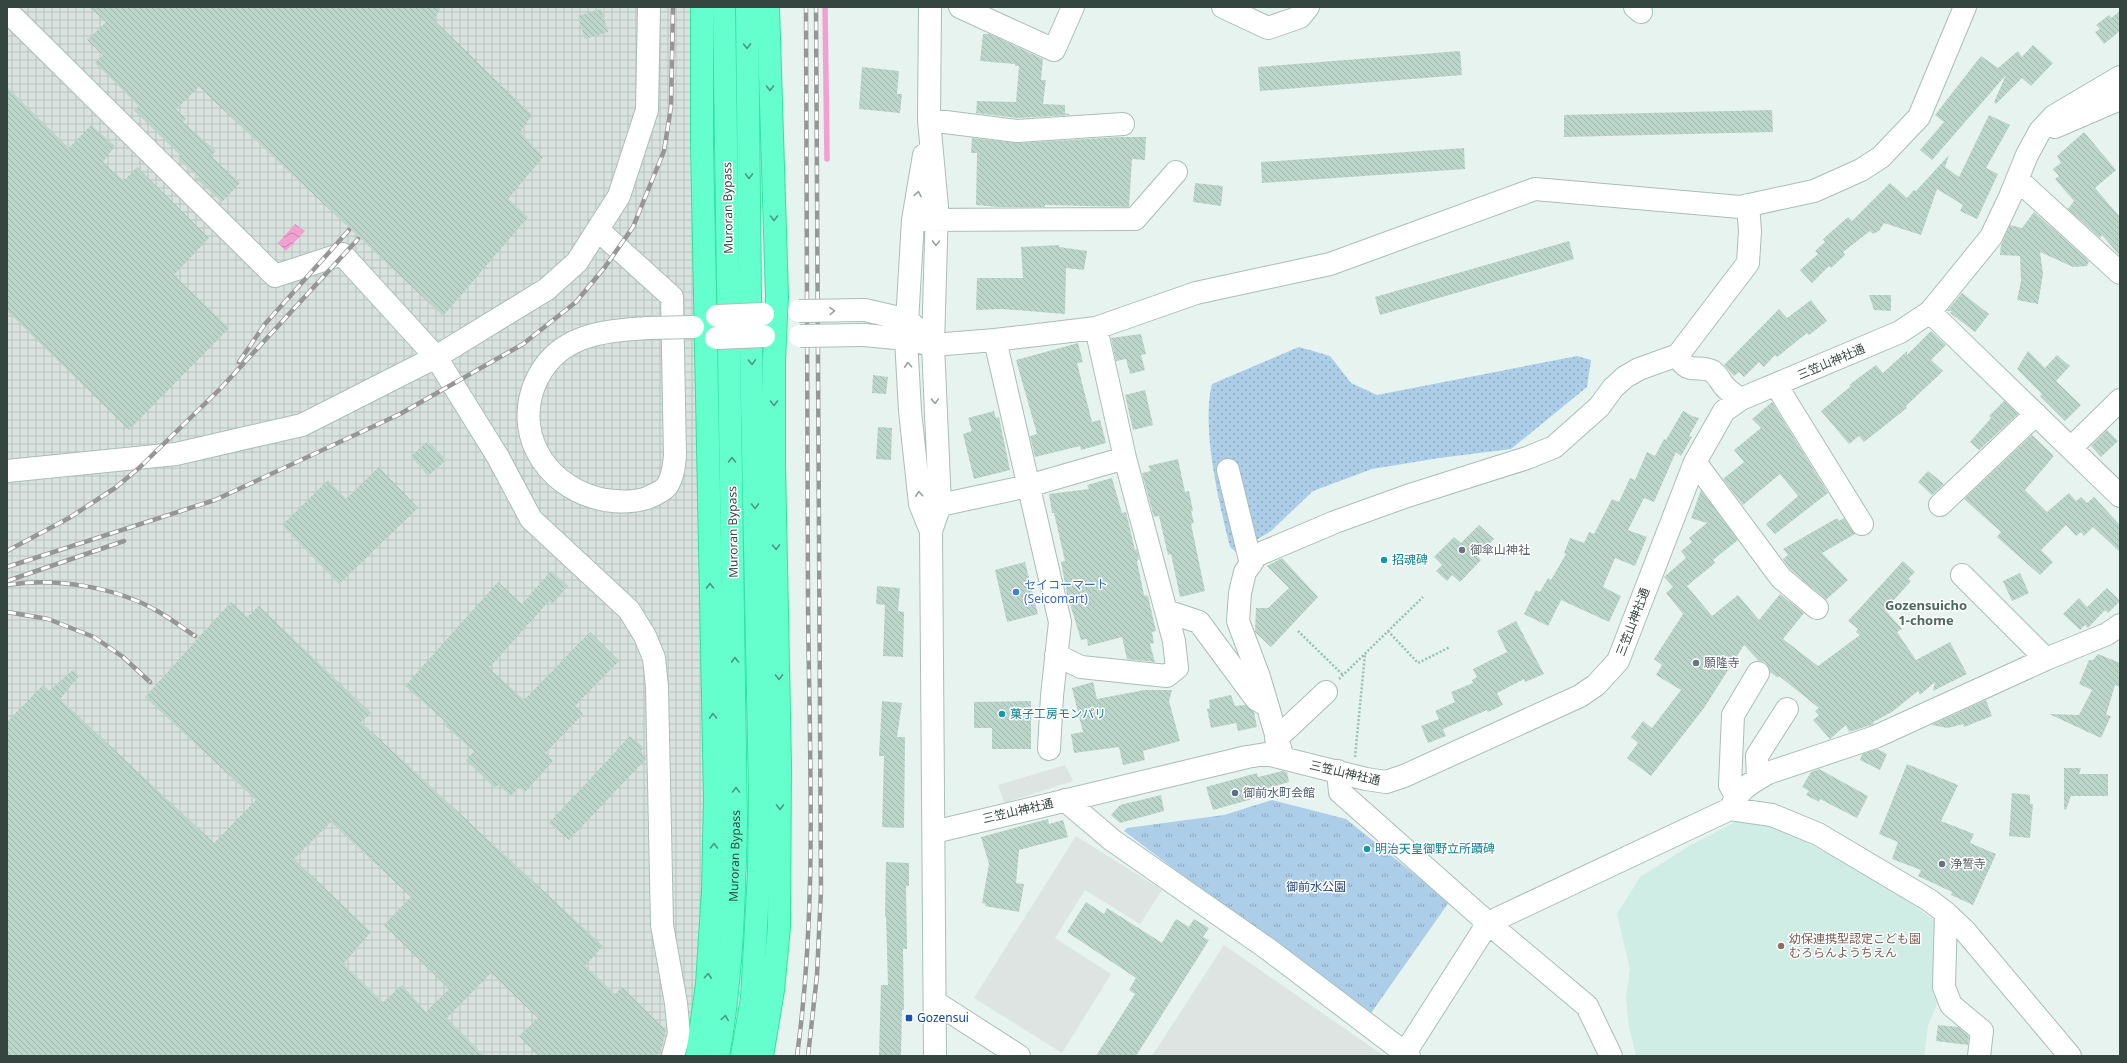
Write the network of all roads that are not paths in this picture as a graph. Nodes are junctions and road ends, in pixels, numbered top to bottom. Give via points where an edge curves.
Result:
1 (649, 7) edge
2 (702, 7) edge
3 (724, 7) edge
4 (747, 7) edge
5 (768, 7) edge
6 (930, 7) edge
7 (960, 7) edge
8 (1073, 7) edge
9 (1223, 7) edge
10 (1308, 7) edge
11 (1964, 7) edge
12 (7, 11) edge
13 (2120, 77) edge
14 (2120, 99) edge
15 (929, 120) junction
16 (1122, 124) dead end
17 (2040, 131) junction
18 (1176, 172) dead end
19 (2017, 179) junction
20 (1748, 205) junction
21 (913, 220) junction
22 (936, 220) junction
23 (598, 230) junction
24 (2120, 272) edge
25 (1930, 312) junction
26 (770, 313) junction
27 (707, 327) junction
28 (1096, 328) junction
29 (907, 330) junction
30 (770, 336) junction
31 (996, 340) junction
32 (933, 345) junction
33 (1678, 355) junction
34 (436, 357) junction
35 (1776, 385) junction
36 (1741, 399) junction
37 (2120, 400) edge
38 (2036, 414) junction
39 (2071, 448) junction
40 (1125, 458) junction
41 (1694, 462) junction
42 (1228, 470) dead end
43 (7, 471) edge
44 (1028, 486) junction
45 (2120, 496) edge
46 (940, 505) junction
47 (1940, 505) dead end
48 (1862, 524) dead end
49 (931, 531) junction
50 (1251, 564) junction
51 (1962, 575) dead end
52 (1817, 608) dead end
53 (1166, 611) junction
54 (2116, 635) edge
55 (1056, 655) junction
56 (2046, 659) junction
57 (1758, 674) dead end
58 (1326, 692) road end
59 (1266, 705) junction
60 (1787, 709) dead end
61 (1279, 748) junction
62 (1049, 749) dead end
63 (1345, 773) junction
64 (1758, 779) junction
65 (1065, 800) junction
66 (1733, 803) junction
67 (934, 832) junction
68 (1946, 913) junction
69 (1488, 923) junction
70 (935, 1002) junction
71 (1406, 1055) edge
72 (673, 1056) edge
73 (697, 1056) edge
74 (718, 1056) edge
75 (742, 1056) edge
76 (762, 1056) edge
77 (935, 1056) edge
78 (1019, 1056) edge
79 (1611, 1056) edge
80 (1979, 1056) edge
81 (2070, 1056) edge

1 - 23 street via 647,110 619,196
2 - 27 highway
74 -> 3 highway, Muroran Bypass via 725,1016 733,933 736,823
4 -> 75 highway, Muroran Bypass via 760,793 759,872 752,998
5 -> 26 highway
6 - 15 street
7 - 8 street via 1051,59
9 - 10 street via 1268,28 1300,17
11 - 20 street via 1919,117 1881,157 1860,170 1814,191
12 - 34 street via 275,276 342,254
13 - 17 street, 三笠山神社通 via 2054,116
14 - 17 street via 2063,125
15 - 16 street via 1017,131
21 -> 15 street
15 - 22 street
17 - 19 street, 三笠山神社通
18 - 22 street via 1135,218
19 - 24 street
19 - 25 street, 三笠山神社通 via 1991,237
20 - 28 street via 1740,207 1535,189 1330,264 1196,293
20 - 33 street via 1748,263
21 - 22 street
21 - 29 street
22 -> 32 street
23 - 27 street, bridge via 672,297 675,456 667,486 657,494 639,501 619,502 596,498 577,491 558,478 541,460 531,440 528,419 530,396 538,377 549,361 581,337 602,332 648,328
23 - 34 street via 578,262 547,289
25 - 35 street, 三笠山神社通 via 1900,332
25 - 38 street
26 - 27 street, bridge
26 -> 29 street, bridge via 865,310
26 - 30 highway
27 - 30 street, bridge
73 -> 27 highway via 708,968 715,798
28 - 31 street
28 - 40 street
29 - 30 street, bridge via 864,335
29 - 32 street
49 -> 29 street via 920,504 910,411
30 -> 76 highway via 780,765 779,927 773,990
31 - 32 street
31 - 44 street
32 -> 46 street
33 - 36 street via 1682,363 1691,368 1714,372 1727,389
33 - 50 street via 1639,369 1625,377 1599,407 1566,438 1540,453 1335,522 1257,555
34 - 43 street via 302,425 176,454
34 - 72 street via 498,457 531,519 629,610 645,636 654,658 657,688 662,925 679,1034
35 - 36 street, 三笠山神社通
35 - 48 street
36 - 41 street, 三笠山神社通 via 1724,412
37 - 39 street
38 - 39 street
38 - 47 street
39 - 45 street
40 - 44 street
40 - 53 street
41 - 52 street via 1781,578
41 - 63 street, 三笠山神社通 via 1618,661 1596,685 1580,696 1404,776 1386,782
42 - 50 street
44 - 46 street
44 - 55 street via 1060,622
46 - 49 street
49 - 67 street
50 - 59 street via 1245,572 1240,593 1238,621 1259,677
51 - 56 street
53 - 55 street via 1174,641 1177,668 1167,676 1081,666
53 - 59 street via 1199,622 1256,699
54 - 56 street
55 - 62 street
56 - 64 street via 1875,737
57 - 66 street via 1733,715 1730,785
58 - 61 street
59 - 61 street
60 - 64 street via 1757,756
61 - 63 street, 三笠山神社通
61 - 65 street, 三笠山神社通 via 1266,754
63 - 69 street via 1340,792
64 - 66 street
65 - 67 street, 三笠山神社通
65 - 71 street via 1112,840 1268,949
66 - 68 street via 1818,834 1929,900
66 - 69 street
67 - 70 street
68 - 80 street via 1944,987 1951,1005 1982,1031
68 - 81 street via 1985,954
69 - 71 street
69 - 79 street via 1586,1006
70 - 77 street
70 - 78 street

